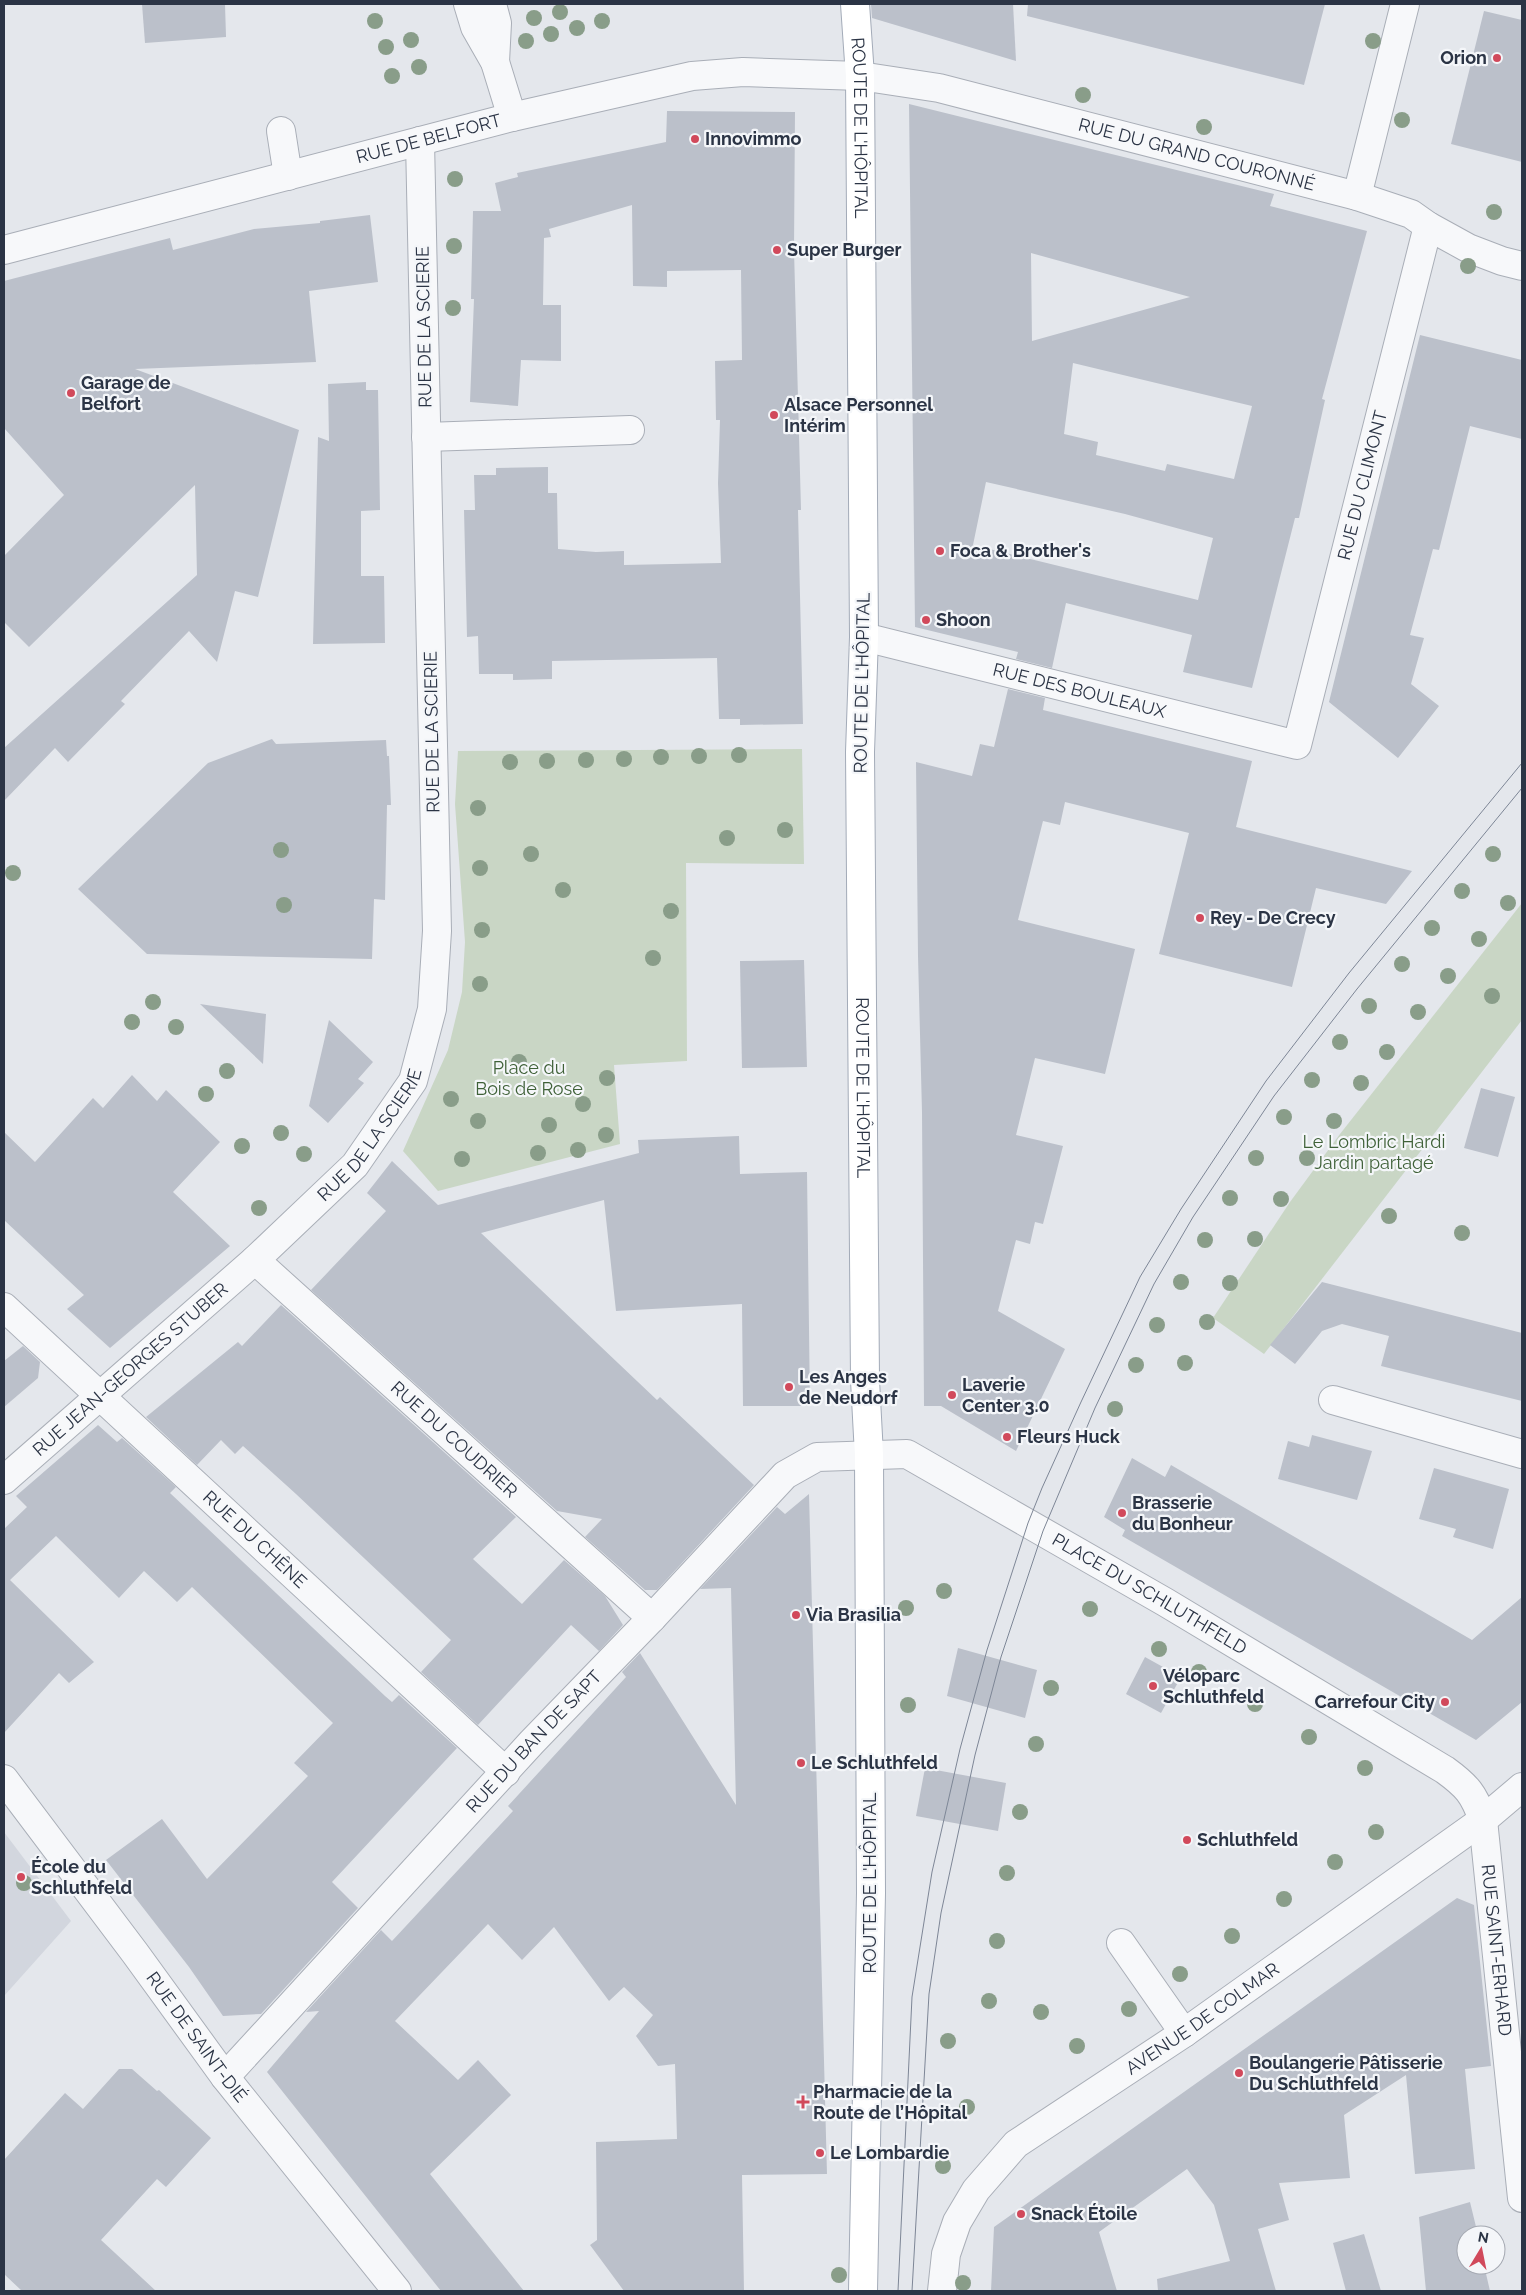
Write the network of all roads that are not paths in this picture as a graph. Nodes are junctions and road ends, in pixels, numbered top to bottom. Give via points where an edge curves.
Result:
1 (468, 4) edge
2 (492, 4) edge
3 (856, 4) edge
4 (1405, 4) edge
5 (495, 62) junction
6 (860, 76) junction
7 (512, 117) junction
8 (281, 131) dead end
9 (420, 142) junction
10 (288, 176) junction
11 (1357, 196) junction
12 (1428, 226) junction
13 (4, 250) edge
14 (1522, 266) edge
15 (630, 430) dead end
16 (426, 437) junction
17 (864, 637) junction
18 (1297, 745) joint
19 (255, 1260) junction
20 (4, 1307) edge
21 (98, 1396) junction
22 (1332, 1400) dead end
23 (1522, 1454) edge
24 (869, 1455) junction
25 (4, 1480) edge
26 (652, 1618) junction
27 (506, 1772) junction
28 (4, 1779) edge
29 (1522, 1787) edge
30 (1483, 1820) junction
31 (1121, 1942) dead end
32 (1184, 2033) junction
33 (225, 2076) junction
34 (1522, 2198) edge
35 (397, 2291) edge
36 (863, 2291) edge
37 (942, 2291) edge

1 - 5 street via 475,27
2 - 5 street via 497,23
3 - 6 main road, ROUTE DE L'HÔPITAL
4 - 11 street
5 - 7 street
6 - 7 street, RUE DE BELFORT via 743,72 692,76
6 - 11 street, RUE DU GRAND COURONNÉ via 939,88
6 - 17 main road, ROUTE DE L'HÔPITAL
7 - 9 street, RUE DE BELFORT
8 - 10 street
9 - 10 street, RUE DE BELFORT
9 - 16 street, RUE DE LA SCIERIE
10 - 13 street, RUE DE BELFORT
11 - 12 street, RUE DU GRAND COURONNÉ via 1411,214
12 - 14 street, RUE DU GRAND COURONNÉ via 1468,248
12 - 18 street, RUE DU CLIMONT
15 - 16 street
16 - 19 street, RUE DE LA SCIERIE via 437,931 432,1009 413,1081 374,1140 345,1176
17 - 18 street, RUE DES BOULEAUX
17 - 24 main road, ROUTE DE L'HÔPITAL via 860,752 865,1380
19 - 21 street, RUE JEAN-GEORGES STUBER
19 - 26 street, RUE DU COUDRIER
20 - 21 street, RUE DU CHÊNE
21 - 25 street, RUE JEAN-GEORGES STUBER
21 - 27 street, RUE DU CHÊNE
22 - 23 street
24 - 26 street, RUE DU BAN DE SAPT via 817,1457 785,1475
24 - 30 street, PLACE DU SCHLUTHFELD via 907,1454 1165,1602 1445,1770 1464,1784 1476,1799
24 - 36 main road, ROUTE DE L'HÔPITAL via 871,1893
26 - 27 street, RUE DU BAN DE SAPT
27 - 33 street, RUE DU BAN DE SAPT
28 - 33 street, RUE DE SAINT-DIÉ
29 - 30 street, AVENUE DE COLMAR
30 - 32 street, AVENUE DE COLMAR
30 - 34 street, RUE SAINT-ERHARD
31 - 32 street
32 - 37 street, AVENUE DE COLMAR via 1016,2144 976,2190 957,2222 946,2254
33 - 35 street, RUE DE SAINT-DIÉ

